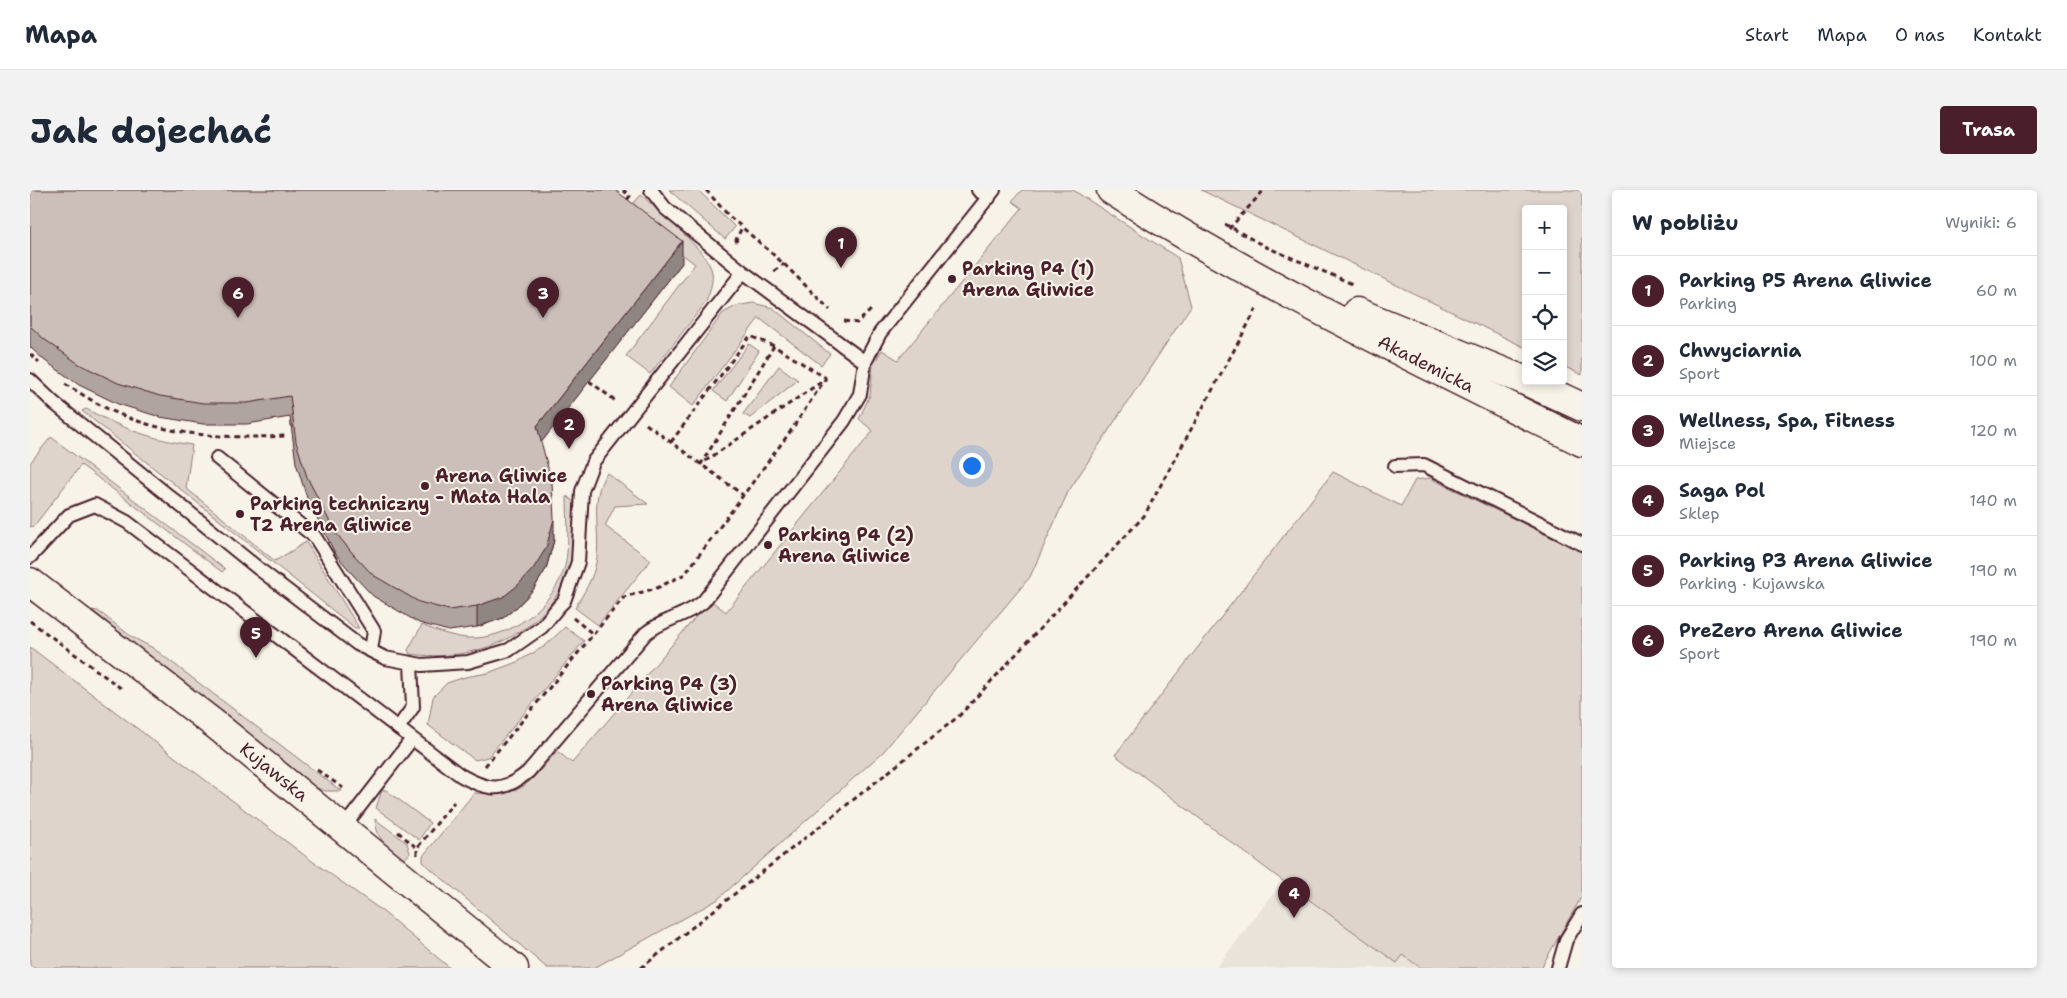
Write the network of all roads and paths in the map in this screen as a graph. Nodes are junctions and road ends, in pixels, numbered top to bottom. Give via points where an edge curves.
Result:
1 (623, 190) edge
2 (651, 190) edge
3 (706, 190) edge
4 (978, 190) edge
5 (1111, 190) edge
6 (1264, 190) edge
7 (992, 194) edge
8 (622, 208) edge
9 (1222, 223) dead end
10 (742, 227) junction
11 (1231, 228) junction
12 (736, 240) dead end
13 (1212, 250) junction
14 (784, 264) junction
15 (742, 272) junction
16 (772, 272) dead end
17 (1271, 283) junction
18 (1363, 288) dead end
19 (835, 315) dead end
20 (841, 321) dead end
21 (857, 323) dead end
22 (774, 346) junction
23 (30, 354) edge
24 (866, 362) junction
25 (44, 367) dead end
26 (58, 378) dead end
27 (826, 378) junction
28 (1522, 379) edge
29 (30, 380) edge
30 (589, 382) edge
31 (1534, 385) edge
32 (1582, 408) edge
33 (631, 413) junction
34 (653, 429) dead end
35 (286, 436) dead end
36 (671, 442) junction
37 (1582, 442) edge
38 (217, 458) dead end
39 (701, 464) junction
40 (1395, 466) dead end
41 (743, 495) junction
42 (1582, 544) edge
43 (30, 558) edge
44 (30, 582) edge
45 (570, 615) dead end
46 (593, 634) junction
47 (371, 650) junction
48 (411, 663) junction
49 (398, 728) junction
50 (412, 739) junction
51 (312, 766) dead end
52 (481, 769) dead end
53 (343, 788) dead end
54 (454, 802) dead end
55 (343, 828) junction
56 (398, 832) dead end
57 (1582, 914) edge
58 (514, 968) edge
59 (641, 968) edge
60 (1558, 968) edge

1 - 8 path via 630,196
2 - 15 lane via 665,208
3 - 10 path
4 - 7 lane
5 - 13 street, Akademicka
6 - 11 path
7 - 24 lane via 880,333
9 - 11 path
10 - 12 path
10 - 14 path
11 - 13 path
11 - 18 path via 1264,246
13 - 17 street, Akademicka
14 - 16 path
14 - 19 path
15 - 24 lane
15 - 33 lane
17 - 28 street, Akademicka via 1359,312
17 - 37 street, Akademicka
17 - 59 path via 1144,516 958,716
20 - 21 path
22 - 27 path
22 - 36 path via 750,336
22 - 39 path
23 - 25 path
24 - 50 lane via 860,394 854,406 703,602 693,610 657,624 646,633 528,772 513,784 496,788 479,786
26 - 35 path via 108,409 147,424 217,437
27 - 39 path
27 - 41 path
29 - 47 lane via 259,569 357,644
30 - 33 path
31 - 32 street, Akademicka
33 - 48 lane via 593,462 582,491 578,562 564,601 542,627 509,650 468,662
34 - 36 path
36 - 39 path
38 - 47 lane via 315,537 374,631
39 - 41 path
40 - 42 lane via 1424,464
41 - 46 path via 685,574 657,588 624,597
43 - 49 lane via 69,515 95,505 127,522
44 - 55 street, Kujawska
45 - 46 path
46 - 52 path
47 - 48 lane via 385,658
48 - 49 lane via 413,707
49 - 50 lane
50 - 55 lane
51 - 53 path
54 - 56 path via 417,848
55 - 58 street, Kujawska
57 - 60 lane via 1566,940

